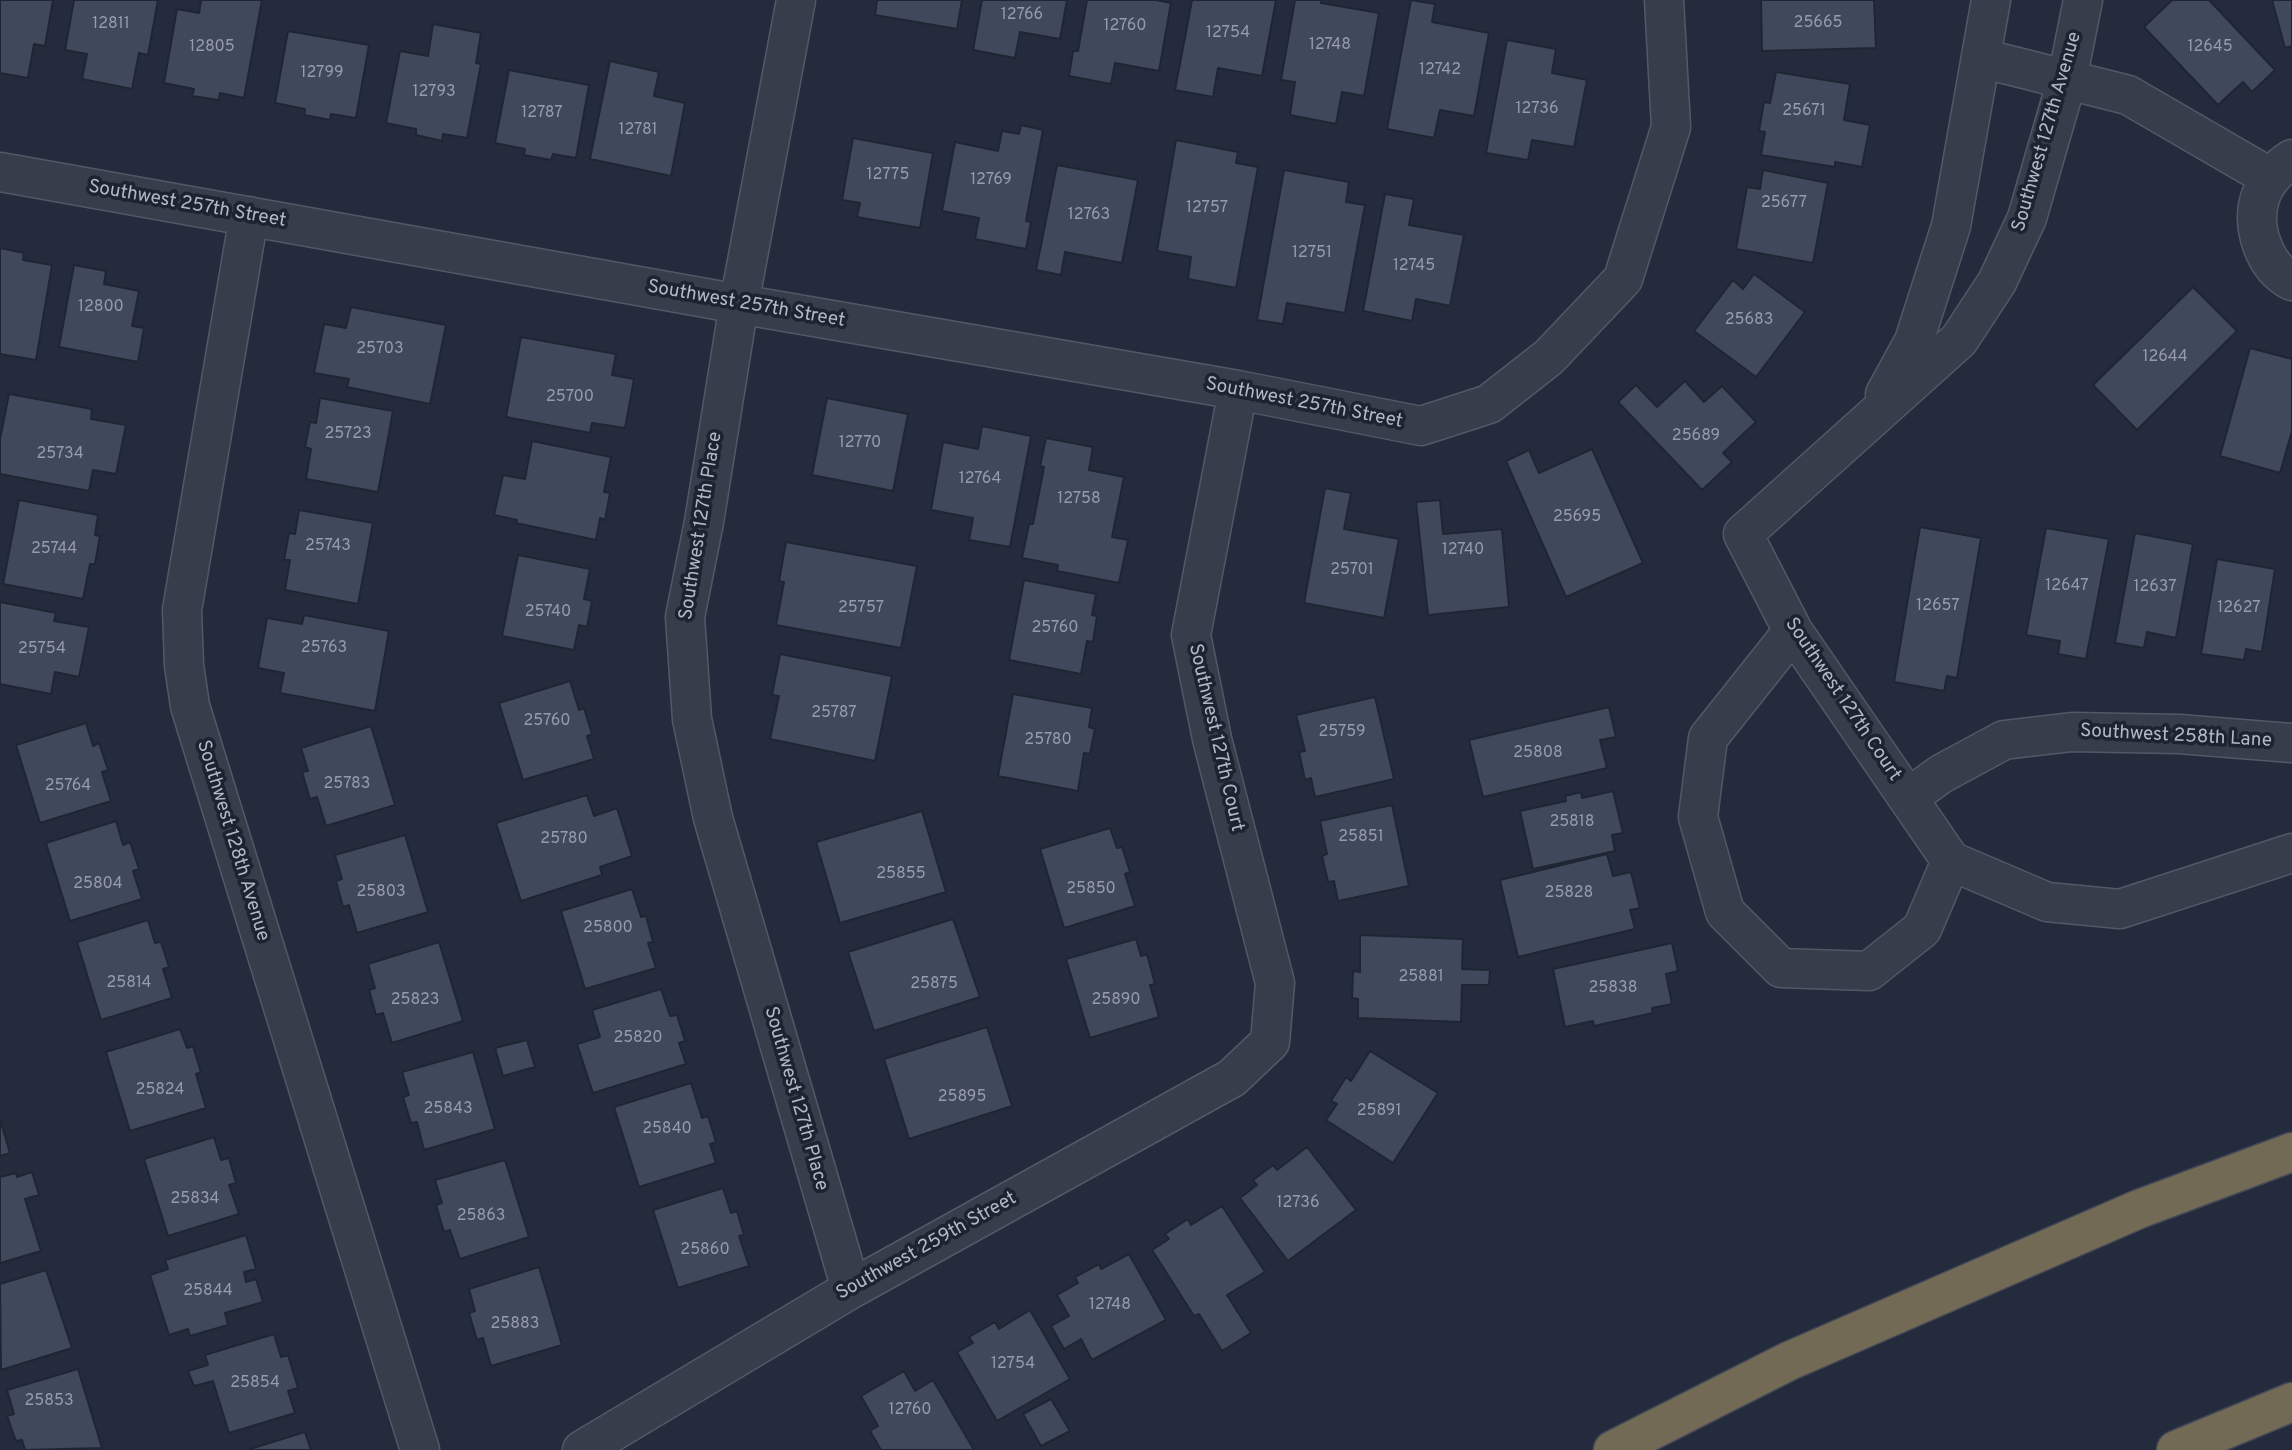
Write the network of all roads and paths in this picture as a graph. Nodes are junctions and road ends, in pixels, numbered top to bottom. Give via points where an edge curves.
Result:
1 (796, 0) edge
2 (1664, 0) edge
3 (1991, 0) edge
4 (2083, 0) edge
5 (1981, 58) junction
6 (2067, 80) junction
7 (2281, 168) edge
8 (0, 172) edge
9 (249, 216) junction
10 (2292, 281) edge
11 (738, 304) junction
12 (1238, 390) junction
13 (1871, 421) junction
14 (1743, 534) joint
15 (1793, 631) junction
16 (2292, 743) edge
17 (1908, 798) junction
18 (2292, 853) edge
19 (1951, 861) junction
20 (1270, 1042) joint
21 (2292, 1152) edge
22 (851, 1289) junction
23 (2292, 1402) edge
24 (420, 1450) edge
25 (582, 1450) edge
26 (1613, 1450) edge
27 (2176, 1450) edge

1 - 11 street, Southwest 127th Place
2 - 12 street, Southwest 257th Street via 1671,127 1623,279 1549,357 1489,404 1421,426
3 - 5 street, Southwest 127th Avenue
4 - 6 street, Southwest 127th Avenue
5 - 6 street
5 - 13 street, Southwest 127th Avenue via 1951,226 1914,341
6 - 7 street via 2128,95
6 - 13 street, Southwest 127th Avenue via 2027,218 1997,282 1959,340
7 - 10 street via 2260,198 2257,220 2260,243 2271,262
8 - 9 street, Southwest 257th Street
9 - 11 street, Southwest 257th Street
9 - 24 street, Southwest 128th Avenue via 182,610 184,665 190,705
11 - 12 street, Southwest 257th Street
11 - 22 street, Southwest 127th Place via 685,617 692,719 713,818
12 - 20 street, Southwest 127th Court via 1191,635 1212,738 1275,983
13 - 14 street, Southwest 127th Avenue
14 - 15 street, Southwest 127th Court
15 - 17 street, Southwest 127th Court
15 - 19 street via 1708,738 1698,817 1725,912 1781,968 1869,971 1922,929
16 - 17 street, Southwest 258th Lane via 2072,732 2004,740
17 - 19 street, Southwest 127th Court
18 - 19 street via 2120,909 2047,902
20 - 22 street, Southwest 259th Street via 1232,1078
21 - 26 highway via 2139,1209 1814,1350
22 - 25 street, Southwest 259th Street
23 - 27 highway

